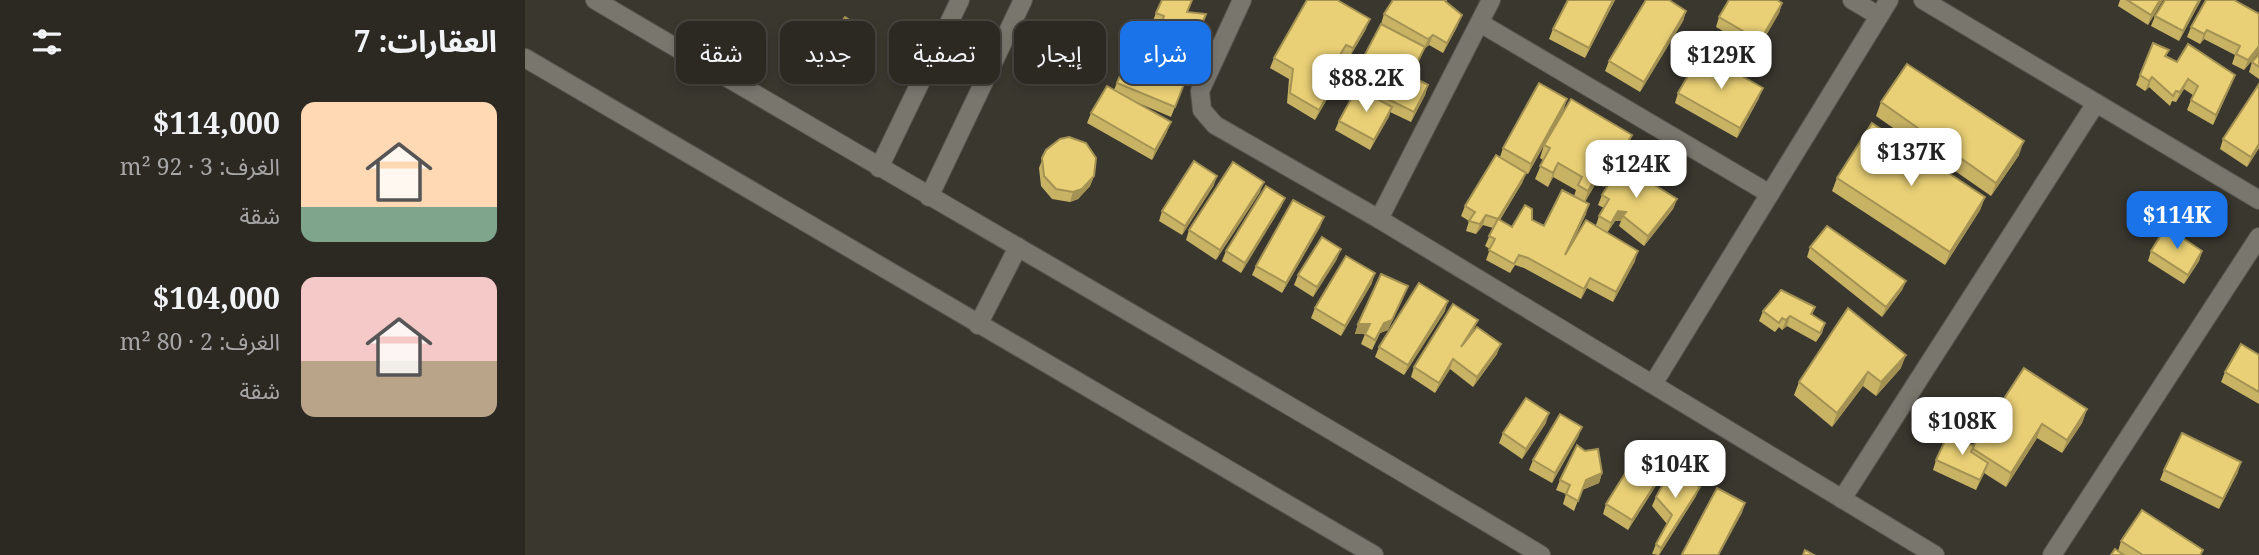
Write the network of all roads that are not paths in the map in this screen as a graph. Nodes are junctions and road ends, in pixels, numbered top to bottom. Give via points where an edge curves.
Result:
1 (595, 0) edge
2 (960, 0) edge
3 (1023, 0) edge
4 (1242, 0) edge
5 (1491, 0) edge
6 (1852, 0) edge
7 (1889, 0) edge
8 (1923, 0) edge
9 (1879, 16) junction
10 (1480, 23) junction
11 (525, 58) edge
12 (2096, 103) junction
13 (879, 168) junction
14 (1770, 194) junction
15 (929, 197) junction
16 (2259, 200) edge
17 (1379, 219) junction
18 (2259, 237) edge
19 (1018, 247) junction
20 (978, 325) junction
21 (1653, 384) junction
22 (1842, 499) junction
23 (1374, 555) edge
24 (1541, 555) edge
25 (1935, 555) edge
26 (2052, 555) edge

1 - 13 street
2 - 13 street
3 - 15 street
4 - 17 street via 1200,91 1202,110 1215,125
5 - 10 street
6 - 9 street
7 - 9 street
8 - 12 street
9 - 14 street
10 - 14 street
10 - 17 street
11 - 20 street
12 - 16 street
12 - 22 street
13 - 15 street
14 - 21 street
15 - 19 street
17 - 21 street
18 - 26 street
19 - 20 street
19 - 24 street
20 - 23 street
21 - 22 street
22 - 25 street

